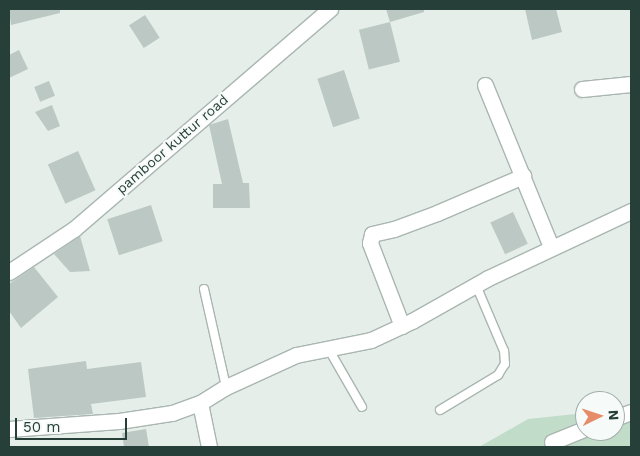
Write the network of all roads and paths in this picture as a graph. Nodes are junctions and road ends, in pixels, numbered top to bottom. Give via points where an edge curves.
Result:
1 (330, 9) edge
2 (631, 84) edge
3 (485, 85) dead end
4 (582, 89) dead end
5 (523, 176) junction
6 (631, 211) edge
7 (551, 247) junction
8 (10, 268) edge
9 (476, 285) junction
10 (204, 289) dead end
11 (402, 326) junction
12 (328, 348) junction
13 (226, 387) junction
14 (200, 403) junction
15 (362, 407) dead end
16 (440, 410) dead end
17 (9, 429) edge
18 (575, 434) edge
19 (552, 442) dead end
20 (209, 447) edge

1 - 8 street, pamboor kuttur road via 74,229
2 - 4 street
3 - 5 street
5 - 7 street
5 - 11 street via 438,213 370,237
6 - 7 street
7 - 9 street
9 - 11 street
9 - 16 lane via 504,351 505,364 498,375
10 - 13 lane
11 - 12 street via 371,340
12 - 13 street via 296,356
12 - 15 lane
13 - 14 street
14 - 17 street via 172,413 119,421
14 - 20 street
18 - 19 street

